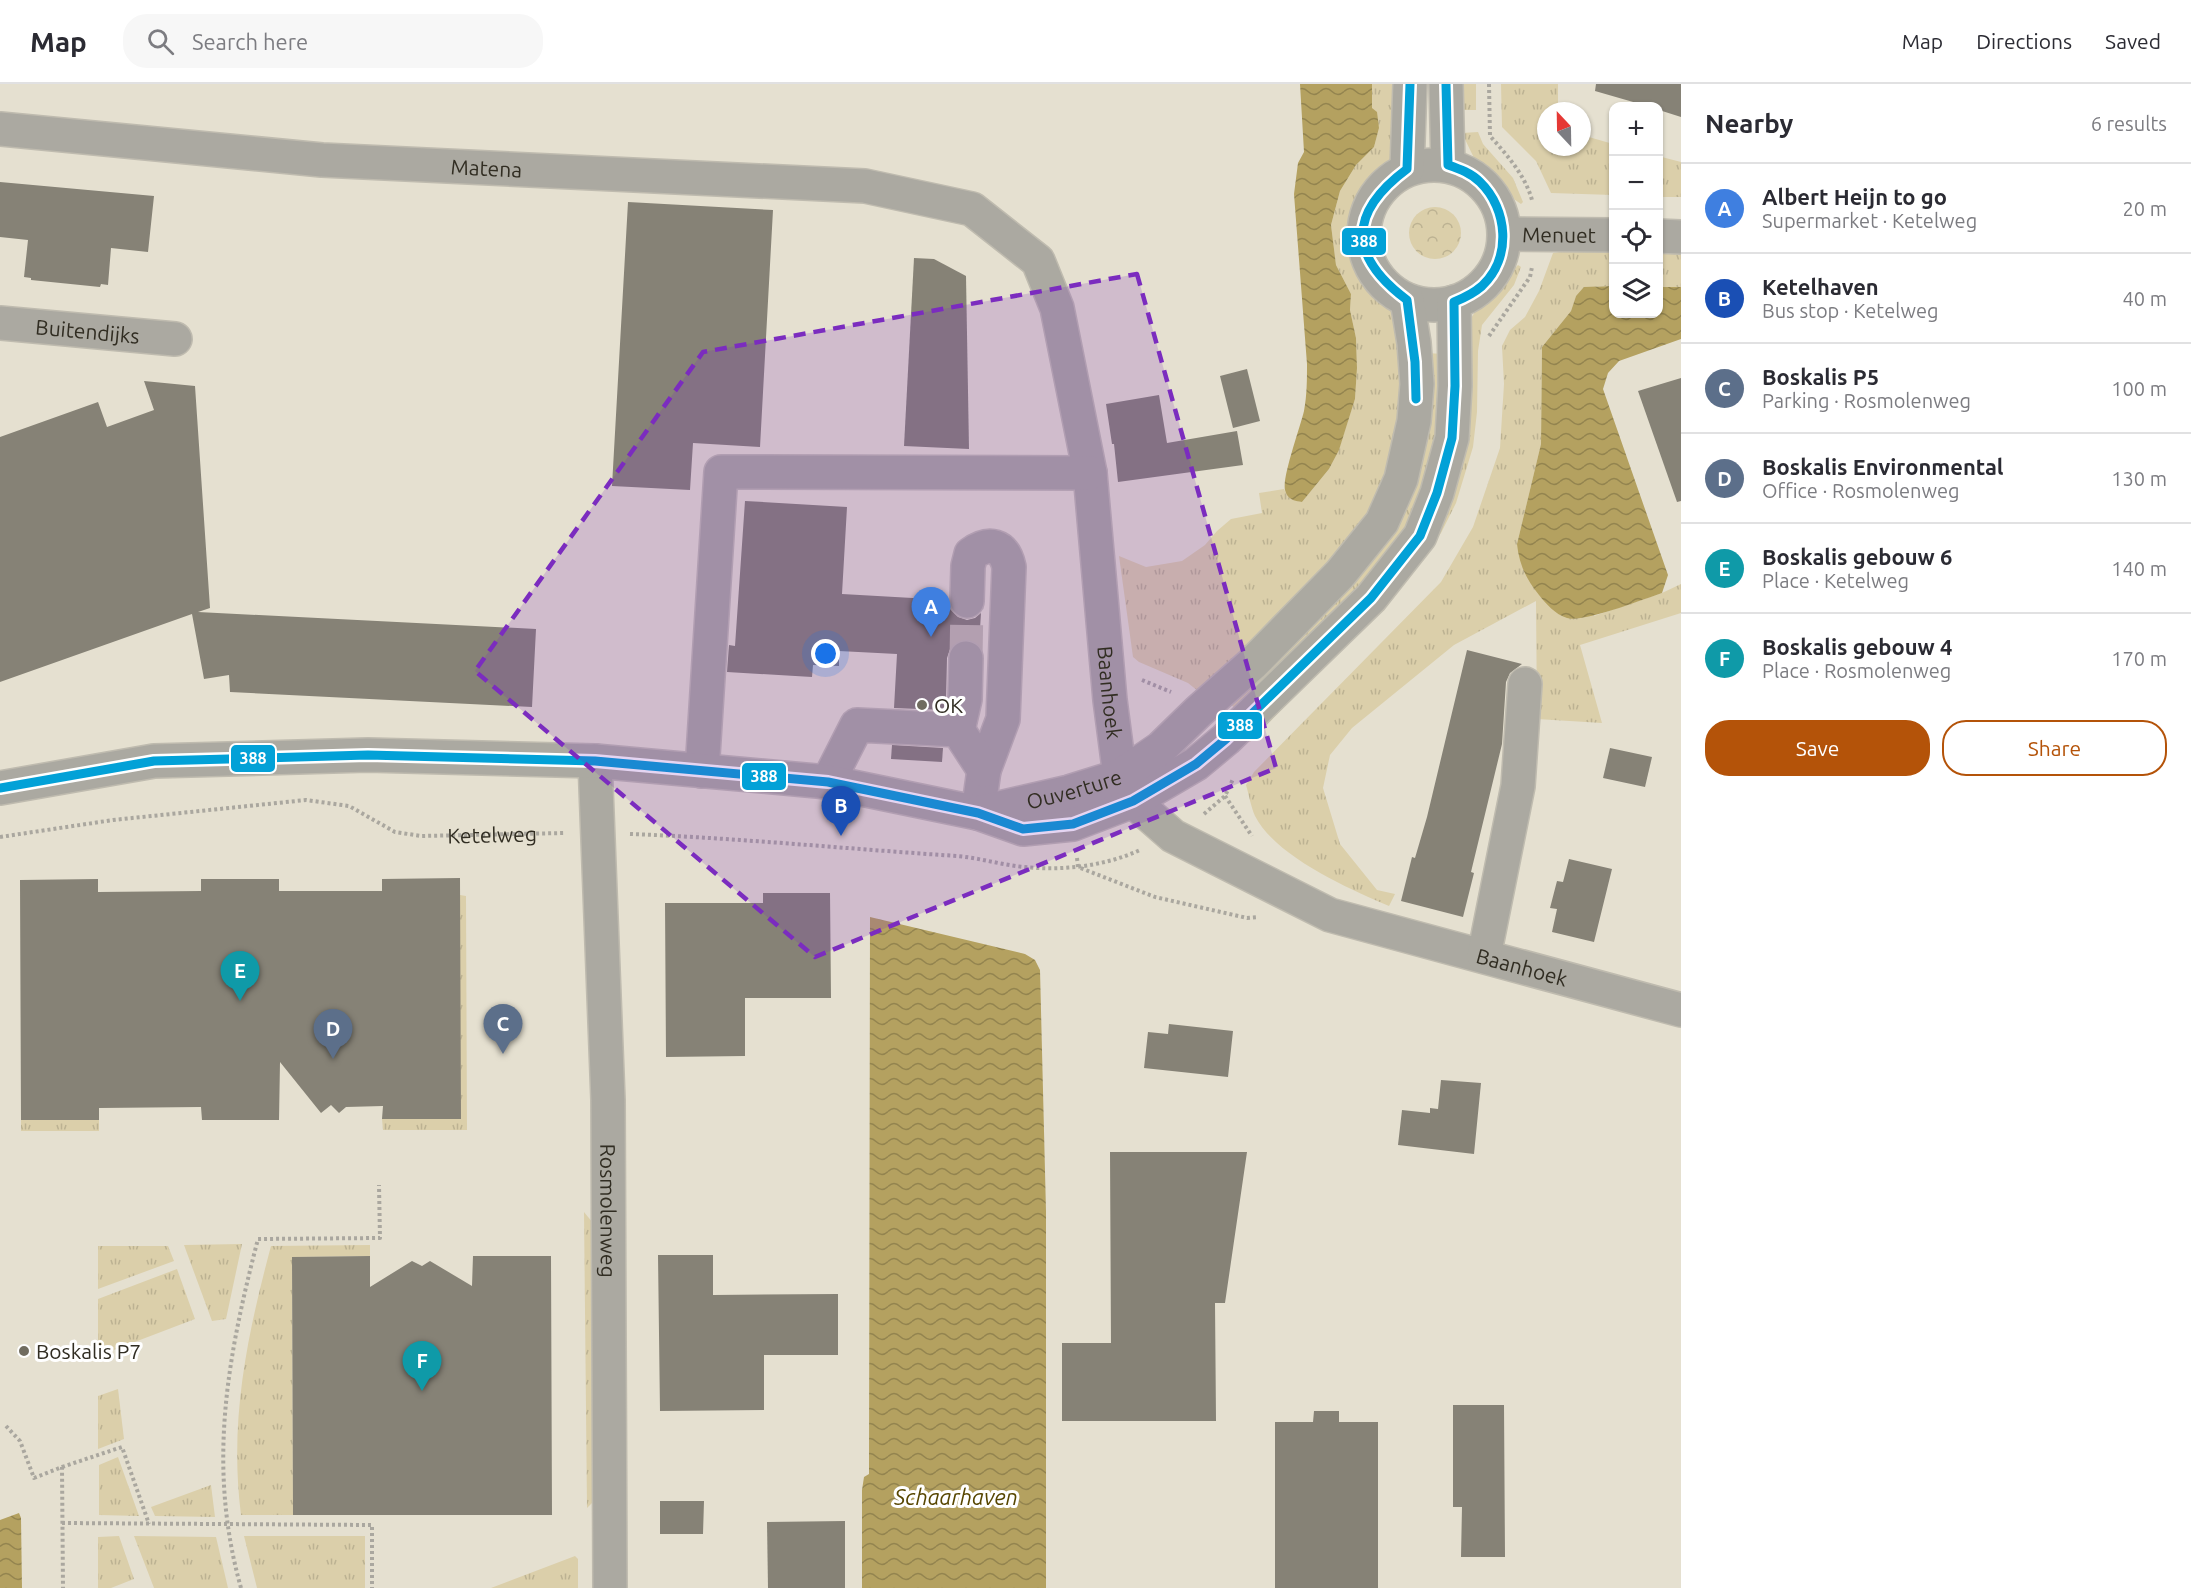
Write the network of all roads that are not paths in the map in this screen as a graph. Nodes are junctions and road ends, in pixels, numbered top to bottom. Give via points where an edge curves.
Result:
1 (1410, 84) edge
2 (1446, 84) edge
3 (0, 129) edge
4 (1448, 165) junction
5 (1407, 169) junction
6 (972, 209) joint
7 (1505, 234) junction
8 (1609, 235) edge
9 (1663, 236) edge
10 (1681, 237) edge
11 (1407, 300) junction
12 (1454, 302) junction
13 (0, 323) edge
14 (175, 339) dead end
15 (1090, 473) junction
16 (967, 601) tunnel mouth
17 (966, 658) tunnel mouth
18 (1525, 684) dead end
19 (958, 730) junction
20 (595, 761) junction
21 (984, 770) junction
22 (702, 771) junction
23 (828, 782) junction
24 (0, 788) edge
25 (1126, 789) junction
26 (978, 813) junction
27 (1484, 956) junction
28 (1681, 1010) edge
29 (610, 1588) edge

1 - 5 street
2 - 4 street
3 - 6 street, Matena via 322,160 865,186
4 - 5 street
4 - 7 street via 1465,170 1490,193 1499,208
5 - 11 street via 1375,195 1366,214 1363,235 1366,255 1375,274
6 - 15 street, Baanhoek via 1038,261 1057,308
7 - 8 street, Menuet
7 - 12 street via 1497,266 1485,283
9 - 10 street
11 - 12 street via 1428,305
11 - 25 street, Ouverture via 1417,384 1414,422 1401,479 1382,522 1340,574 1252,664 1161,748
12 - 25 street, Ouverture via 1452,438 1420,536 1371,598 1226,739 1196,764
13 - 14 street, Buitendijks
15 - 22 street via 721,472
15 - 25 street, Baanhoek via 1109,691
16 - 21 street via 971,554 988,546 998,547 1007,555 1009,567 1003,719
17 - 19 street via 965,699
18 - 27 street via 1518,786
19 - 21 street
19 - 23 street via 857,725
20 - 22 street
20 - 24 street via 368,754 154,761
20 - 29 street, Rosmolenweg via 608,1100
21 - 26 street
22 - 23 street
23 - 26 street
25 - 26 street, Ouverture via 1068,792
25 - 27 street, Baanhoek via 1173,836 1330,915
27 - 28 street, Baanhoek

